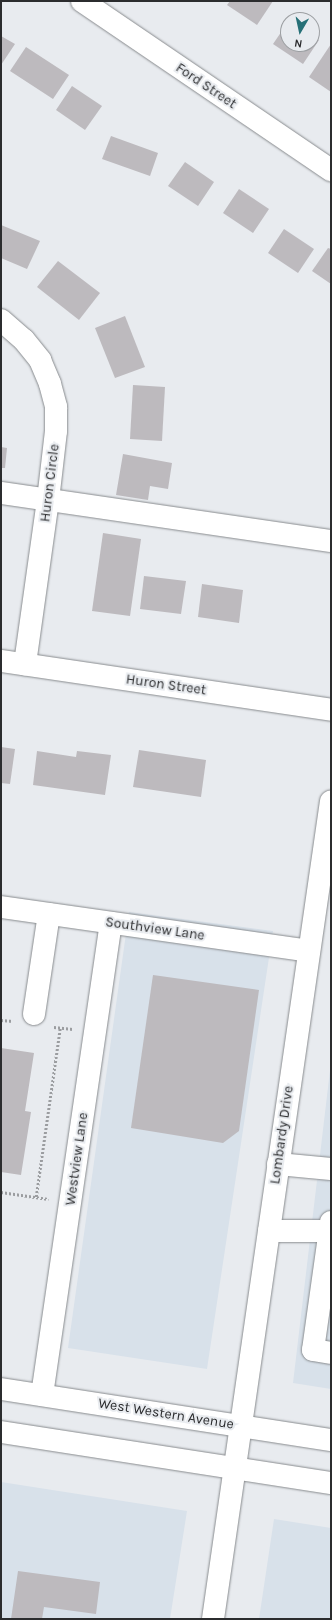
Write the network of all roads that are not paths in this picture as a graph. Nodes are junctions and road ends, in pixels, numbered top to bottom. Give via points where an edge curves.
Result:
1 (82, 1) edge
2 (331, 170) edge
3 (1, 320) edge
4 (1, 493) edge
5 (48, 500) junction
6 (331, 541) edge
7 (1, 661) edge
8 (26, 664) junction
9 (331, 710) edge
10 (331, 801) edge
11 (1, 907) edge
12 (49, 914) junction
13 (110, 922) junction
14 (309, 951) junction
15 (34, 1014) dead end
16 (278, 1164) junction
17 (331, 1169) edge
18 (331, 1228) edge
19 (269, 1232) junction
20 (331, 1353) edge
21 (1, 1389) edge
22 (42, 1395) junction
23 (240, 1426) junction
24 (1, 1432) edge
25 (331, 1440) edge
26 (234, 1468) junction
27 (331, 1483) edge
28 (213, 1619) edge

1 - 2 street, Ford Street
3 - 5 street, Huron Circle via 24,340 40,360 50,384 56,407 56,432
4 - 5 street
5 - 6 street
5 - 8 street, Huron Circle
7 - 8 street, Huron Street
8 - 9 street, Huron Street
10 - 14 street, Lombardy Drive
11 - 12 street, Southview Lane
12 - 13 street, Southview Lane
12 - 15 street
13 - 14 street, Southview Lane
13 - 22 street, Westview Lane
14 - 16 street, Lombardy Drive
16 - 17 street
16 - 19 street, Lombardy Drive
18 - 19 street
18 - 20 street via 313,1350
19 - 23 street, Lombardy Drive
21 - 22 street, West Western Avenue
22 - 23 street, West Western Avenue
23 - 25 street, West Western Avenue
23 - 26 street, Lombardy Drive
24 - 26 street
26 - 27 street
26 - 28 street, Lombardy Drive

